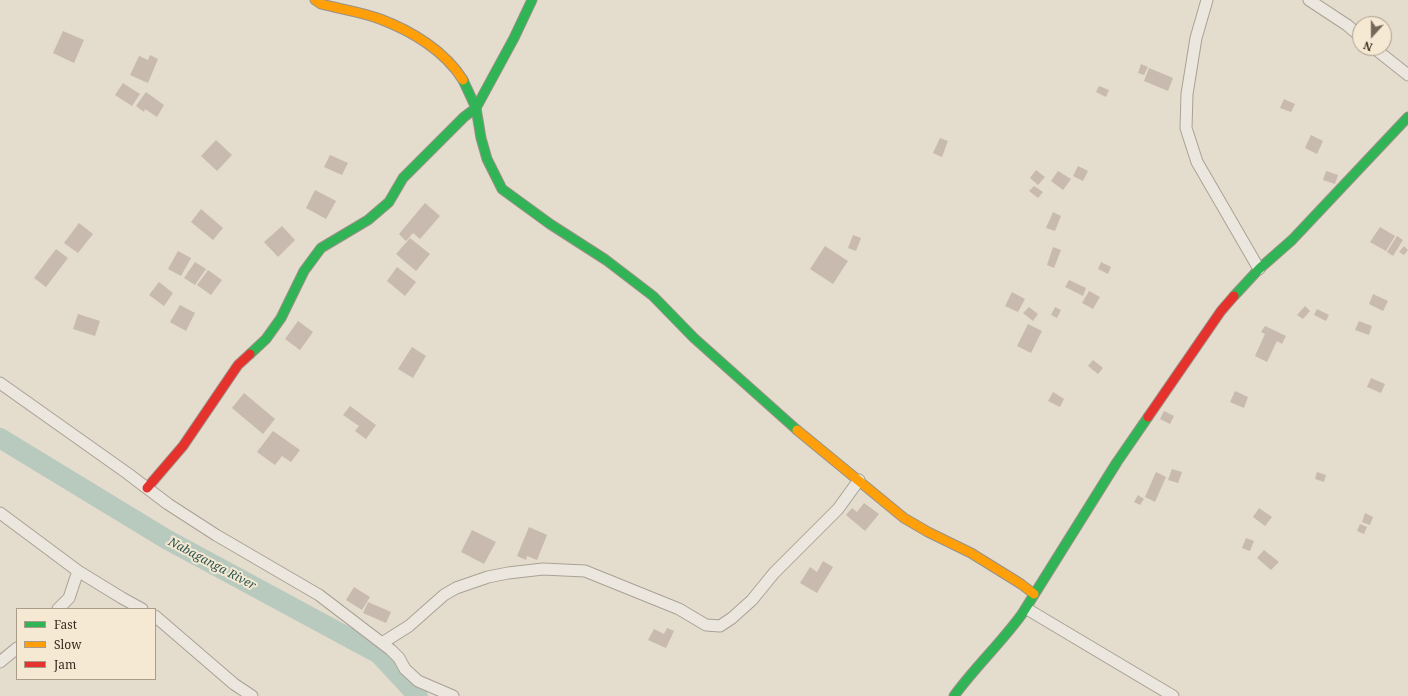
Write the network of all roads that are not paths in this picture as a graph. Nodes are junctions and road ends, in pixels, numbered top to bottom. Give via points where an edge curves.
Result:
1 (315, 0) edge
2 (532, 0) edge
3 (1207, 0) edge
4 (1309, 0) edge
5 (1352, 29) edge
6 (1384, 56) edge
7 (1408, 75) edge
8 (476, 108) junction
9 (1408, 117) edge
10 (1259, 269) junction
11 (0, 383) edge
12 (859, 480) junction
13 (147, 488) junction
14 (0, 513) edge
15 (78, 571) junction
16 (1034, 594) junction
17 (59, 608) edge
18 (140, 608) edge
19 (1027, 609) junction
20 (156, 617) edge
21 (382, 643) junction
22 (16, 649) edge
23 (0, 662) edge
24 (252, 696) edge
25 (454, 696) edge
26 (954, 696) edge
27 (1172, 696) edge

1 - 8 street via 321,4 380,19 414,34 434,48 456,69
2 - 8 street
3 - 10 street via 1196,38 1187,94 1186,128 1197,162
4 - 5 street
6 - 7 street
8 - 12 street via 487,159 502,189 606,260 653,296 694,338 804,436
8 - 13 street via 403,178 389,202 368,220 321,248 304,271 281,318 270,334 238,365 183,446
9 - 10 street via 1292,240
10 - 16 street via 1221,311 1203,337 1117,462
11 - 13 street
12 - 16 street via 904,518 971,553
12 - 21 street via 838,509 774,573 752,600 720,626 706,625 679,609 585,571 543,568 488,577 456,588 444,595 409,626
13 - 21 street via 216,535 319,595
14 - 15 street
15 - 17 street via 69,598
15 - 18 street
16 - 19 street
19 - 26 street via 1018,623 979,664
19 - 27 street
20 - 24 street via 234,684
21 - 25 street via 399,658 405,669 418,681
22 - 23 street

